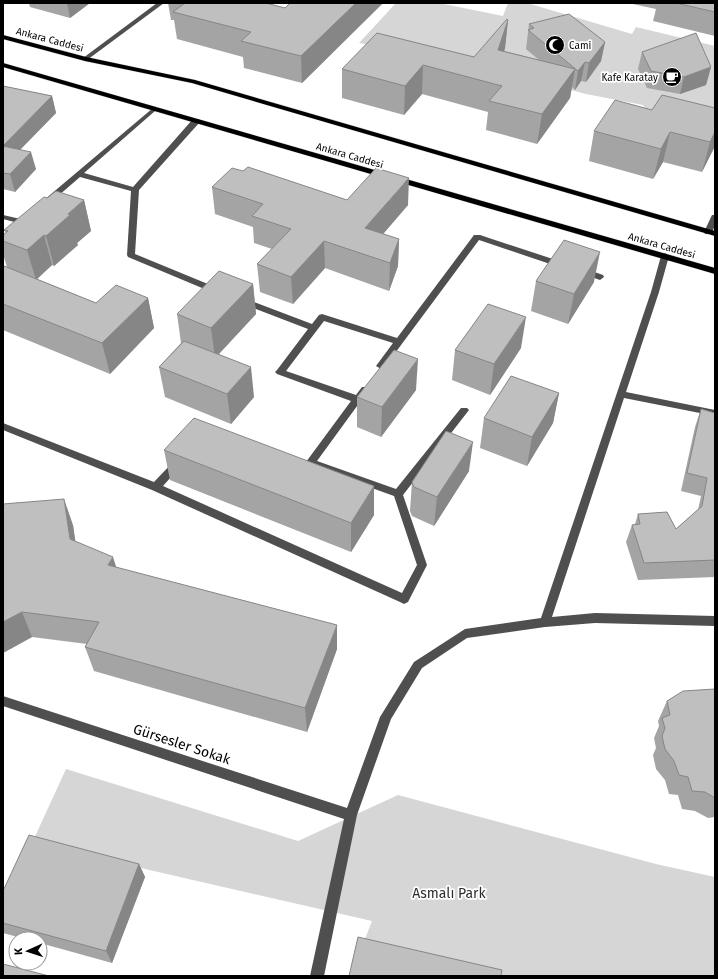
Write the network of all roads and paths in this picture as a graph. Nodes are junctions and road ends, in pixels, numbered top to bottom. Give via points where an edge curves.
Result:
1 (161, 3) edge
2 (3, 37) edge
3 (85, 59) junction
4 (3, 65) edge
5 (153, 110) junction
6 (196, 121) junction
7 (78, 174) junction
8 (135, 190) junction
9 (39, 208) edge
10 (3, 217) edge
11 (715, 217) edge
12 (12, 231) edge
13 (712, 233) edge
14 (665, 256) junction
15 (715, 271) edge
16 (600, 277) dead end
17 (313, 328) junction
18 (399, 342) junction
19 (622, 394) junction
20 (357, 399) junction
21 (464, 410) dead end
22 (715, 413) edge
23 (3, 426) edge
24 (183, 458) edge
25 (156, 487) junction
26 (398, 494) junction
27 (715, 621) edge
28 (545, 622) junction
29 (3, 701) edge
30 (351, 815) junction
31 (317, 976) edge

1 - 3 street
2 - 3 main road, Ankara Caddesi
3 - 13 main road, Ankara Caddesi via 193,81
4 - 5 main road, Ankara Caddesi
5 - 6 main road, Ankara Caddesi
5 - 7 street
6 - 8 street
6 - 14 main road, Ankara Caddesi
7 - 8 street
7 - 9 street
8 - 17 street via 131,255 192,282
10 - 12 street via 25,220
11 - 13 street
14 - 15 main road, Ankara Caddesi
14 - 19 street
16 - 18 street via 477,237
17 - 18 street via 322,317
17 - 20 street via 280,372
18 - 20 street
19 - 22 street
19 - 28 street
20 - 26 street via 307,461
21 - 26 street
23 - 25 street
24 - 25 street
25 - 26 street via 404,599 422,565
27 - 28 street via 595,618
28 - 30 street via 465,634 418,665 386,718
29 - 30 street, Gürsesler Sokak
30 - 31 street

